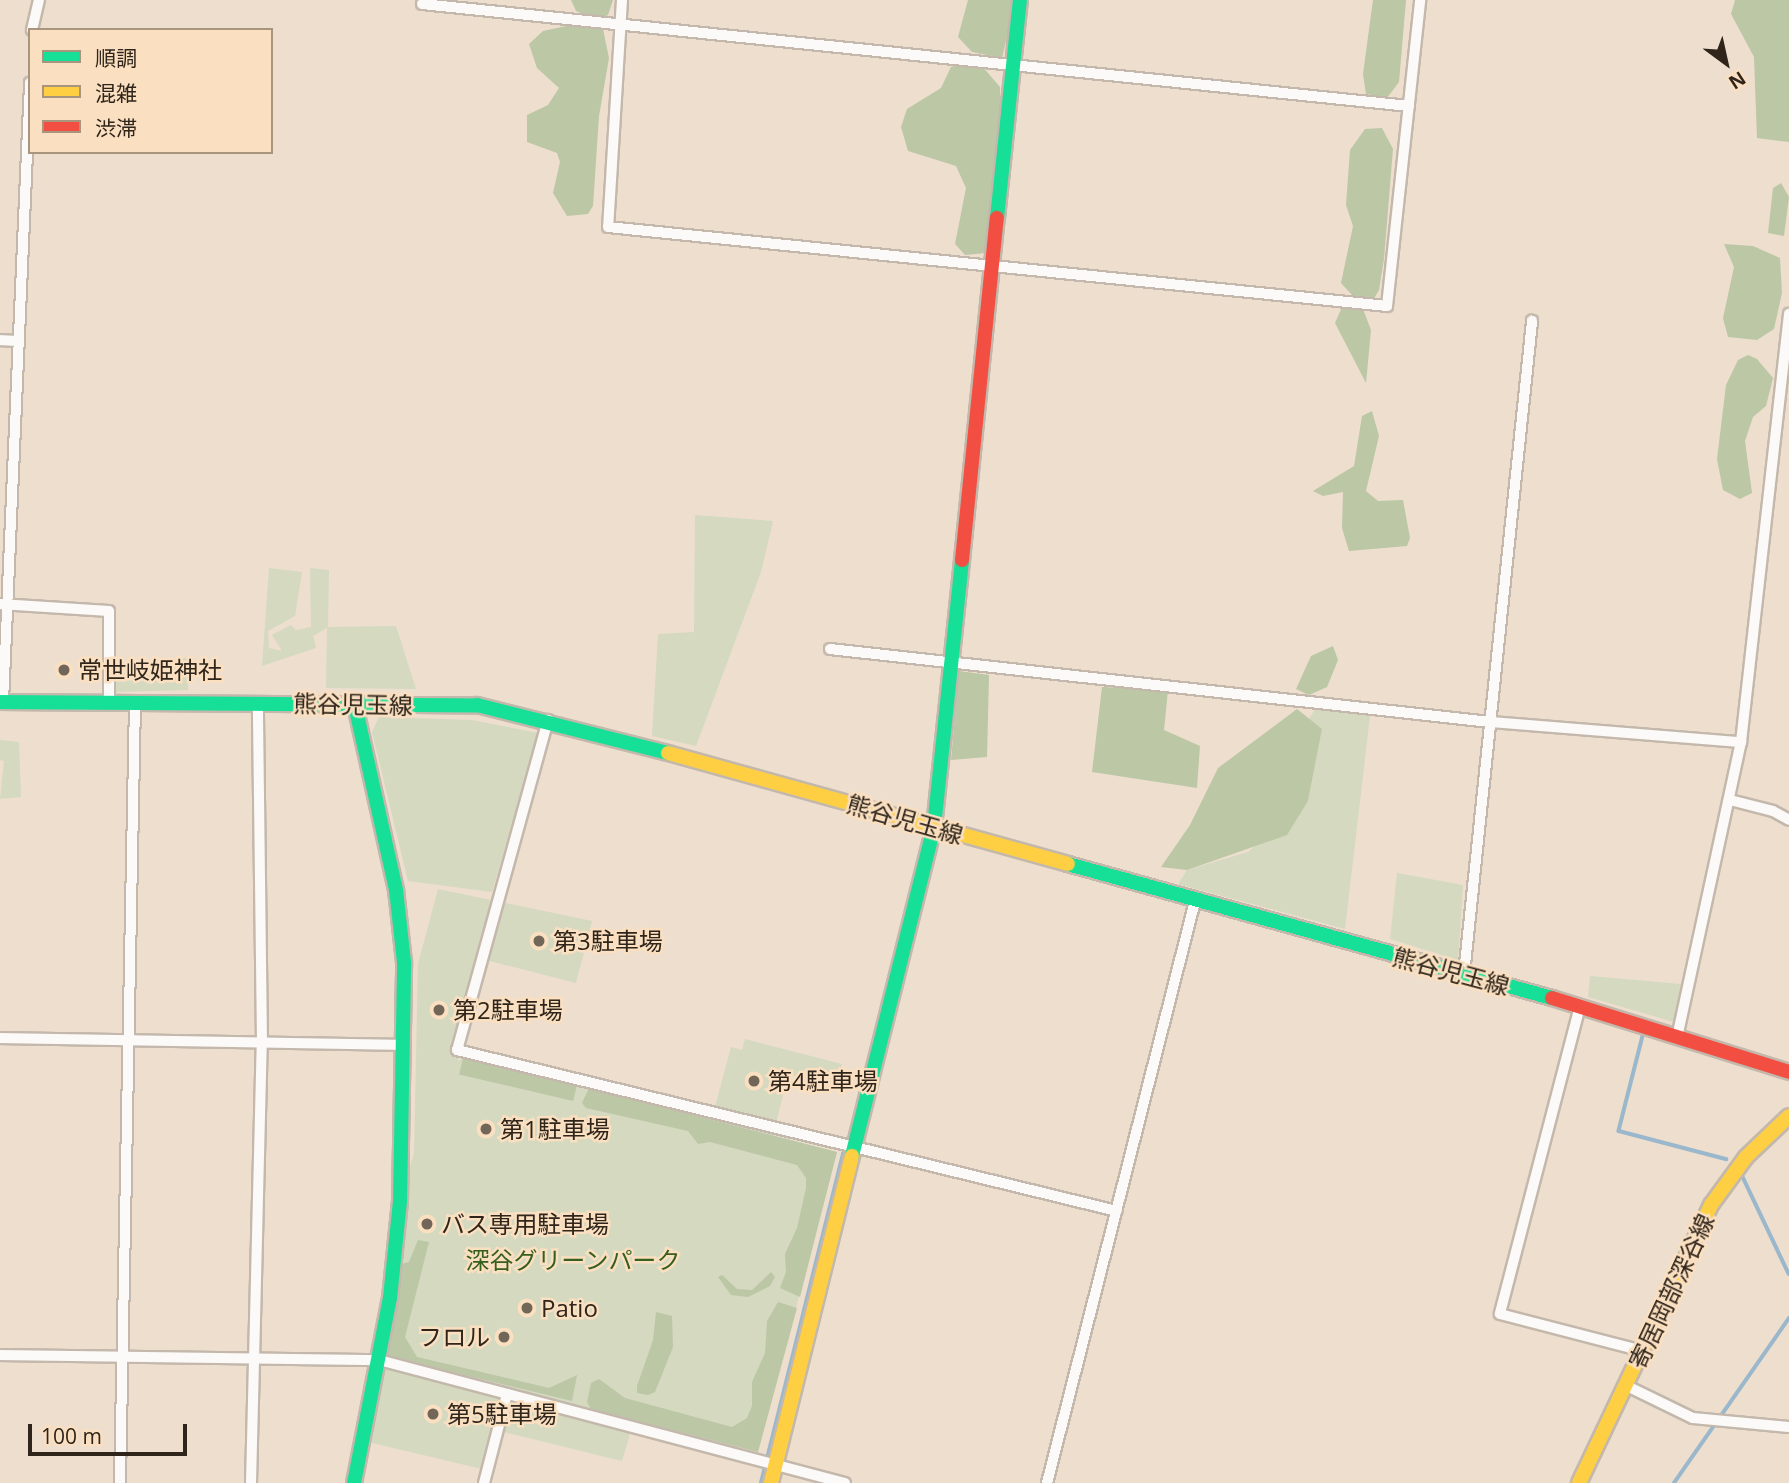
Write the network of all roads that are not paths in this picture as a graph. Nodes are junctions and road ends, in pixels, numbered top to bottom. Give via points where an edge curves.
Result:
1 (39, 0) edge
2 (622, 0) edge
3 (1020, 0) edge
4 (1420, 0) edge
5 (422, 4) dead end
6 (620, 23) junction
7 (32, 28) edge
8 (1013, 66) junction
9 (1409, 106) junction
10 (28, 126) edge
11 (993, 264) junction
12 (1789, 314) edge
13 (1532, 321) dead end
14 (0, 340) edge
15 (18, 341) junction
16 (5, 471) edge
17 (2, 605) edge
18 (830, 649) dead end
19 (952, 662) junction
20 (109, 701) junction
21 (135, 701) junction
22 (1, 702) edge
23 (258, 703) junction
24 (355, 705) junction
25 (548, 720) junction
26 (1490, 722) junction
27 (1741, 742) junction
28 (1730, 800) junction
29 (1789, 820) edge
30 (934, 827) junction
31 (1195, 901) junction
32 (1464, 974) junction
33 (1580, 1006) junction
34 (1678, 1034) junction
35 (0, 1038) edge
36 (126, 1041) junction
37 (262, 1043) junction
38 (403, 1045) junction
39 (1789, 1072) edge
40 (1789, 1116) edge
41 (857, 1150) junction
42 (1117, 1211) junction
43 (1643, 1351) junction
44 (0, 1355) edge
45 (122, 1357) junction
46 (251, 1359) junction
47 (379, 1360) junction
48 (1627, 1386) junction
49 (508, 1394) junction
50 (1789, 1427) edge
51 (776, 1463) junction
52 (120, 1483) edge
53 (251, 1483) edge
54 (354, 1483) edge
55 (484, 1483) edge
56 (771, 1483) edge
57 (845, 1483) edge
58 (1046, 1483) edge
59 (1579, 1483) edge

1 - 7 street
2 - 6 street
3 - 8 street
4 - 9 street
5 - 6 street
6 - 8 street
6 - 11 street via 608,226
8 - 9 street
8 - 11 street
9 - 11 street via 1387,306
10 - 15 street
11 - 19 street
12 - 27 street
13 - 26 street
14 - 15 street
15 - 16 street
16 - 17 street
17 - 20 street via 109,611
17 - 22 street
18 - 19 street
19 - 26 street
19 - 30 street
20 - 21 street, 熊谷児玉線
20 - 22 street, 熊谷児玉線
21 - 23 street, 熊谷児玉線
21 - 36 street
23 - 24 street, 熊谷児玉線
23 - 37 street
24 - 25 street, 熊谷児玉線 via 477,705
24 - 38 street via 396,890 404,962
25 - 30 street, 熊谷児玉線
25 - 41 street via 457,1050
26 - 27 street
26 - 32 street
27 - 28 street
28 - 29 street
28 - 34 street
30 - 31 street, 熊谷児玉線
30 - 41 street
31 - 32 street, 熊谷児玉線
31 - 42 street
32 - 33 street, 熊谷児玉線
33 - 34 street, 熊谷児玉線
33 - 43 street via 1500,1314
34 - 39 street, 熊谷児玉線
35 - 36 street
36 - 37 street
36 - 45 street
37 - 38 street
37 - 46 street
38 - 47 street via 400,1201
40 - 43 street, 寄居岡部深谷線 via 1746,1157 1711,1205
41 - 42 street
41 - 51 street
42 - 58 street
43 - 48 street, 寄居岡部深谷線
44 - 45 street
45 - 46 street
45 - 52 street
46 - 47 street
46 - 53 street
47 - 49 street
47 - 54 street
48 - 50 street via 1693,1418
48 - 59 street, 寄居岡部深谷線
49 - 51 street
49 - 55 street
51 - 56 street
51 - 57 street

